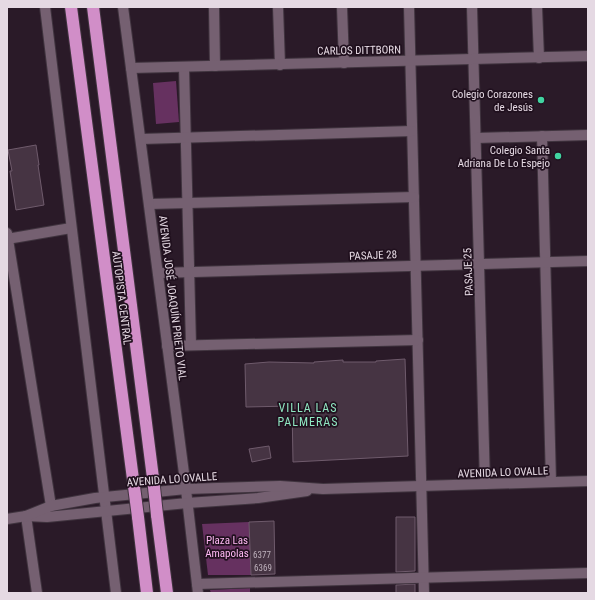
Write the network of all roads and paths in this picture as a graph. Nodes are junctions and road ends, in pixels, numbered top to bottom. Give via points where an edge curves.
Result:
1 (44, 7) edge
2 (71, 7) edge
3 (93, 7) edge
4 (123, 7) edge
5 (214, 7) edge
6 (278, 7) edge
7 (342, 7) edge
8 (409, 7) edge
9 (472, 7) edge
10 (537, 7) edge
11 (588, 56) edge
12 (539, 58) junction
13 (474, 59) junction
14 (410, 61) junction
15 (344, 63) junction
16 (280, 64) junction
17 (215, 66) junction
18 (184, 67) junction
19 (131, 68) junction
20 (412, 130) junction
21 (588, 135) edge
22 (542, 136) junction
23 (186, 138) junction
24 (476, 138) junction
25 (141, 139) junction
26 (414, 197) junction
27 (188, 203) junction
28 (149, 204) junction
29 (71, 228) junction
30 (7, 237) edge
31 (588, 261) edge
32 (545, 262) junction
33 (479, 264) junction
34 (416, 266) junction
35 (189, 272) junction
36 (158, 273) junction
37 (418, 340) junction
38 (191, 345) junction
39 (167, 346) junction
40 (588, 481) edge
41 (551, 482) junction
42 (485, 484) junction
43 (421, 486) junction
44 (186, 489) junction
45 (323, 489) junction
46 (104, 497) junction
47 (187, 503) junction
48 (50, 506) junction
49 (105, 511) junction
50 (26, 516) junction
51 (7, 519) edge
52 (588, 572) edge
53 (424, 577) junction
54 (198, 588) edge
55 (37, 593) edge
56 (116, 593) edge
57 (147, 593) edge
58 (167, 593) edge
59 (424, 593) edge

1 - 29 street
2 - 57 highway, AUTOPISTA CENTRAL, bridge
3 - 58 highway, AUTOPISTA CENTRAL, bridge
4 - 19 street, AVENIDA JOSÉ JOAQUÍN PRIETO VIAL
5 - 17 street
6 - 16 street
7 - 15 street
8 - 14 street
9 - 13 street, PASAJE 25
10 - 12 street
11 - 12 street, CARLOS DITTBORN
12 - 13 street, CARLOS DITTBORN
13 - 14 street, CARLOS DITTBORN
13 - 24 street, PASAJE 25
14 - 15 street, CARLOS DITTBORN
14 - 20 street
15 - 16 street, CARLOS DITTBORN
16 - 17 street, CARLOS DITTBORN
17 - 18 street, CARLOS DITTBORN
18 - 19 street, CARLOS DITTBORN
18 - 23 street, AVENIDA JOSÉ JOAQUÍN PRIETO VIAL
19 - 25 street, AVENIDA JOSÉ JOAQUÍN PRIETO VIAL
20 - 23 street
20 - 26 street
21 - 22 street
22 - 24 street
22 - 32 street
23 - 25 street
23 - 27 street, AVENIDA JOSÉ JOAQUÍN PRIETO VIAL
24 - 33 street, PASAJE 25
25 - 28 street, AVENIDA JOSÉ JOAQUÍN PRIETO VIAL
26 - 27 street
26 - 34 street
27 - 28 street
27 - 35 street, AVENIDA JOSÉ JOAQUÍN PRIETO VIAL
28 - 36 street, AVENIDA JOSÉ JOAQUÍN PRIETO VIAL
29 - 30 street
29 - 46 street
30 - 48 street
31 - 32 street, PASAJE 28
32 - 33 street, PASAJE 28
32 - 41 street
33 - 34 street, PASAJE 28
33 - 42 street, PASAJE 25
34 - 35 street, PASAJE 28
34 - 37 street
35 - 36 street, PASAJE 28
35 - 38 street, AVENIDA JOSÉ JOAQUÍN PRIETO VIAL
36 - 39 street, AVENIDA JOSÉ JOAQUÍN PRIETO VIAL
37 - 38 street
37 - 43 street
38 - 39 street
39 - 44 street, AVENIDA JOSÉ JOAQUÍN PRIETO VIAL
40 - 41 street, AVENIDA LO OVALLE
41 - 42 street, AVENIDA LO OVALLE
42 - 43 street, AVENIDA LO OVALLE
43 - 45 street, AVENIDA LO OVALLE
43 - 53 street
44 - 45 street, AVENIDA LO OVALLE via 280,486
44 - 46 street, AVENIDA LO OVALLE
44 - 47 street, AVENIDA JOSÉ JOAQUÍN PRIETO VIAL
45 - 47 street, AVENIDA LO OVALLE via 258,498
46 - 48 street, AVENIDA LO OVALLE
46 - 49 street
47 - 49 street, AVENIDA LO OVALLE
47 - 54 street, AVENIDA JOSÉ JOAQUÍN PRIETO VIAL
48 - 50 street, AVENIDA LO OVALLE
49 - 50 street, AVENIDA LO OVALLE via 47,517
49 - 56 street
50 - 51 street, AVENIDA LO OVALLE
50 - 55 street
52 - 53 street
53 - 54 street
53 - 59 street

